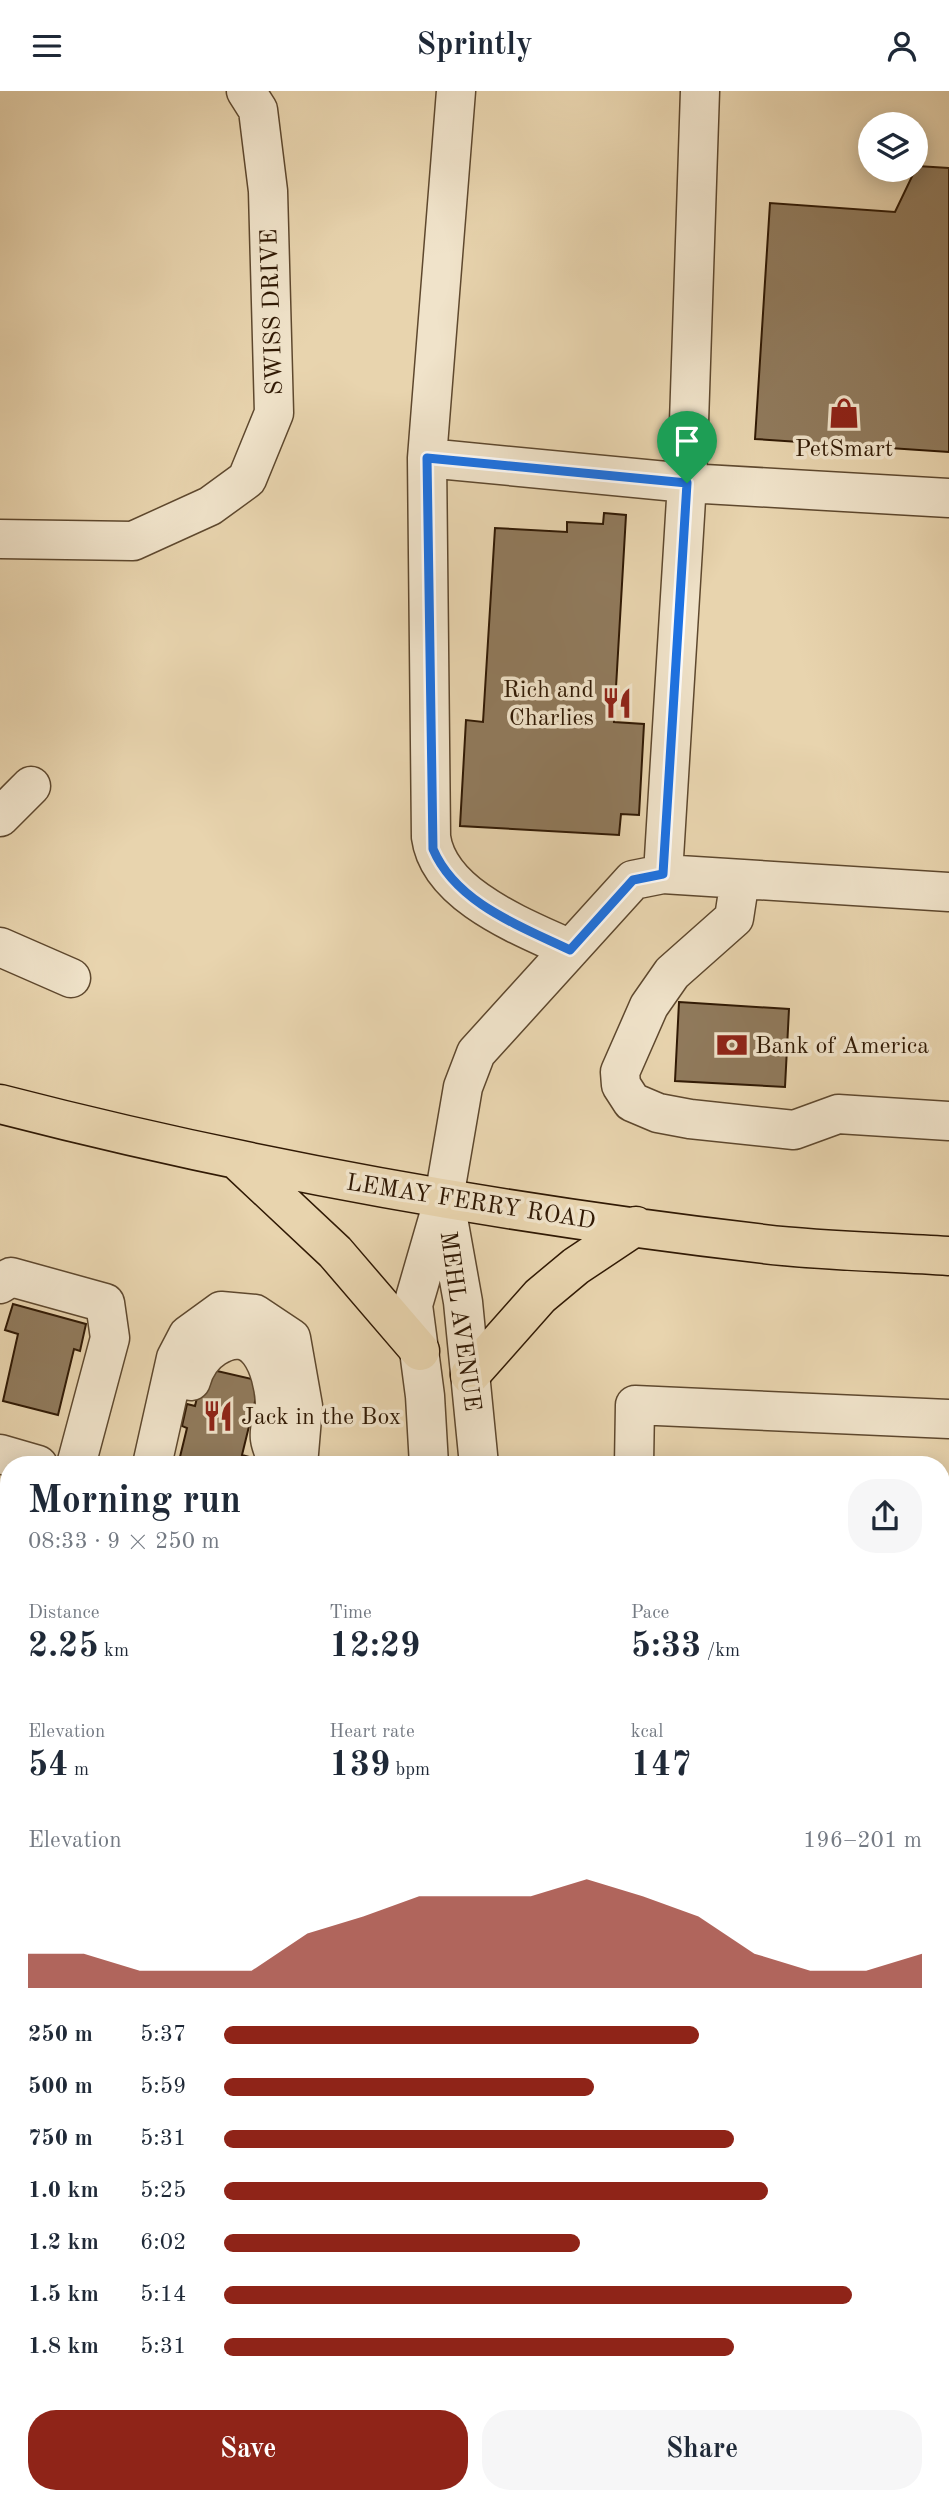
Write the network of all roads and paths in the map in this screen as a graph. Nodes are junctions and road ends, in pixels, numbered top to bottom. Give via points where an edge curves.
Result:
1 (246, 91) edge
2 (456, 91) edge
3 (700, 91) edge
4 (427, 458) junction
5 (687, 483) junction
6 (949, 498) edge
7 (0, 539) edge
8 (31, 786) dead end
9 (0, 817) edge
10 (663, 874) junction
11 (740, 879) junction
12 (949, 892) edge
13 (0, 947) edge
14 (570, 950) junction
15 (71, 978) dead end
16 (0, 1104) edge
17 (949, 1121) edge
18 (238, 1161) junction
19 (444, 1198) junction
20 (636, 1226) junction
21 (949, 1256) edge
22 (0, 1284) edge
23 (420, 1351) junction
24 (470, 1375) junction
25 (949, 1419) edge
26 (78, 1456) edge
27 (154, 1456) edge
28 (171, 1456) edge
29 (276, 1456) edge
30 (299, 1456) edge
31 (428, 1456) edge
32 (478, 1456) edge
33 (634, 1456) edge

1 - 7 street, SWISS DRIVE via 258,110 268,191 274,413 247,479 210,506 133,541
2 - 4 street
3 - 5 street
4 - 5 street
4 - 14 street via 433,849 451,876 494,913
5 - 6 street
5 - 10 street
8 - 9 street
10 - 11 street
10 - 14 street via 633,880
11 - 12 street
11 - 17 street via 734,918 672,973 655,995 620,1072 621,1085 632,1103 690,1119 794,1130 838,1114
13 - 15 street
14 - 19 street via 476,1053 463,1087
16 - 18 main road, LEMAY FERRY ROAD
18 - 19 main road, LEMAY FERRY ROAD
18 - 23 main road via 334,1252
19 - 20 main road, LEMAY FERRY ROAD
19 - 23 street, MEHL AVENUE via 413,1305
19 - 24 street, MEHL AVENUE via 463,1302
20 - 21 main road, LEMAY FERRY ROAD via 766,1244
20 - 24 main road via 540,1296
22 - 26 street via 11,1277 105,1303 110,1338
23 - 31 street, MEHL AVENUE
24 - 32 street, MEHL AVENUE
25 - 33 street via 635,1405
27 - 30 street via 176,1358 188,1335 221,1311 255,1314 291,1338 303,1406
28 - 29 street via 194,1371 210,1351 233,1340 249,1342 261,1351 270,1372 275,1404 270,1439

